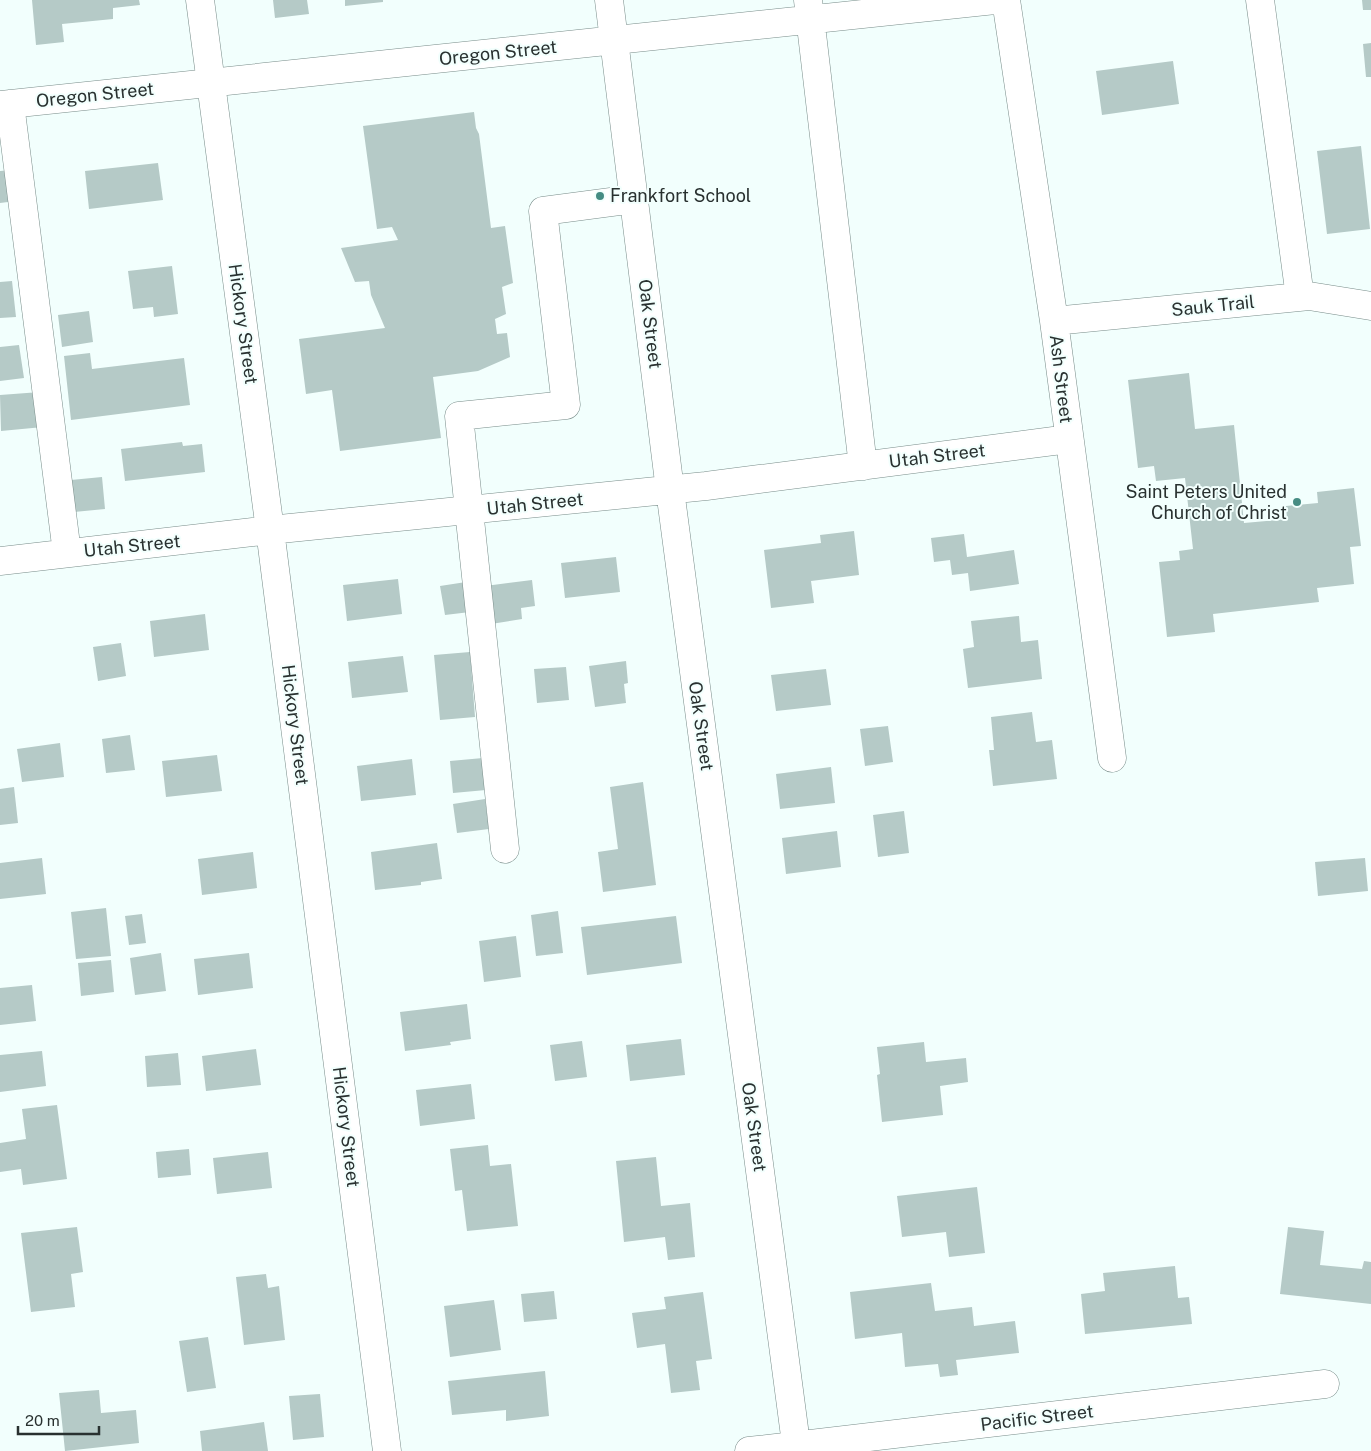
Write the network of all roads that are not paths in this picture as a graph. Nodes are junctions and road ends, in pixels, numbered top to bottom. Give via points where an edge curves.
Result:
1 (200, 0) edge
2 (609, 0) edge
3 (995, 0) edge
4 (1006, 0) edge
5 (1260, 0) edge
6 (809, 10) edge
7 (614, 41) junction
8 (211, 84) junction
9 (5, 104) edge
10 (634, 200) junction
11 (1300, 297) junction
12 (1371, 306) edge
13 (1054, 322) junction
14 (1069, 439) junction
15 (863, 466) junction
16 (670, 490) junction
17 (468, 510) junction
18 (270, 530) junction
19 (67, 553) junction
20 (0, 560) edge
21 (1112, 758) dead end
22 (505, 849) dead end
23 (1325, 1384) dead end
24 (797, 1448) edge
25 (387, 1451) edge
26 (750, 1451) edge

1 - 8 street, Hickory Street
2 - 7 street, Oak Street
3 - 6 street, Oregon Street
4 - 13 street, Ash Street
5 - 11 street
6 - 7 street, Oregon Street
6 - 15 street
7 - 8 street, Oregon Street
7 - 10 street, Oak Street
8 - 9 street, Oregon Street
8 - 18 street, Hickory Street
9 - 19 street
10 - 16 street, Oak Street
10 - 17 street via 543,211 566,405 459,416
11 - 12 street, Sauk Trail
11 - 13 street, Sauk Trail
13 - 14 street, Ash Street
14 - 15 street, Utah Street
14 - 21 street, Ash Street
15 - 16 street, Utah Street
16 - 17 street, Utah Street
16 - 24 street, Oak Street
17 - 18 street, Utah Street
17 - 22 street
18 - 19 street, Utah Street
18 - 25 street, Hickory Street
19 - 20 street, Utah Street
23 - 24 street, Pacific Street
24 - 26 street, Pacific Street

